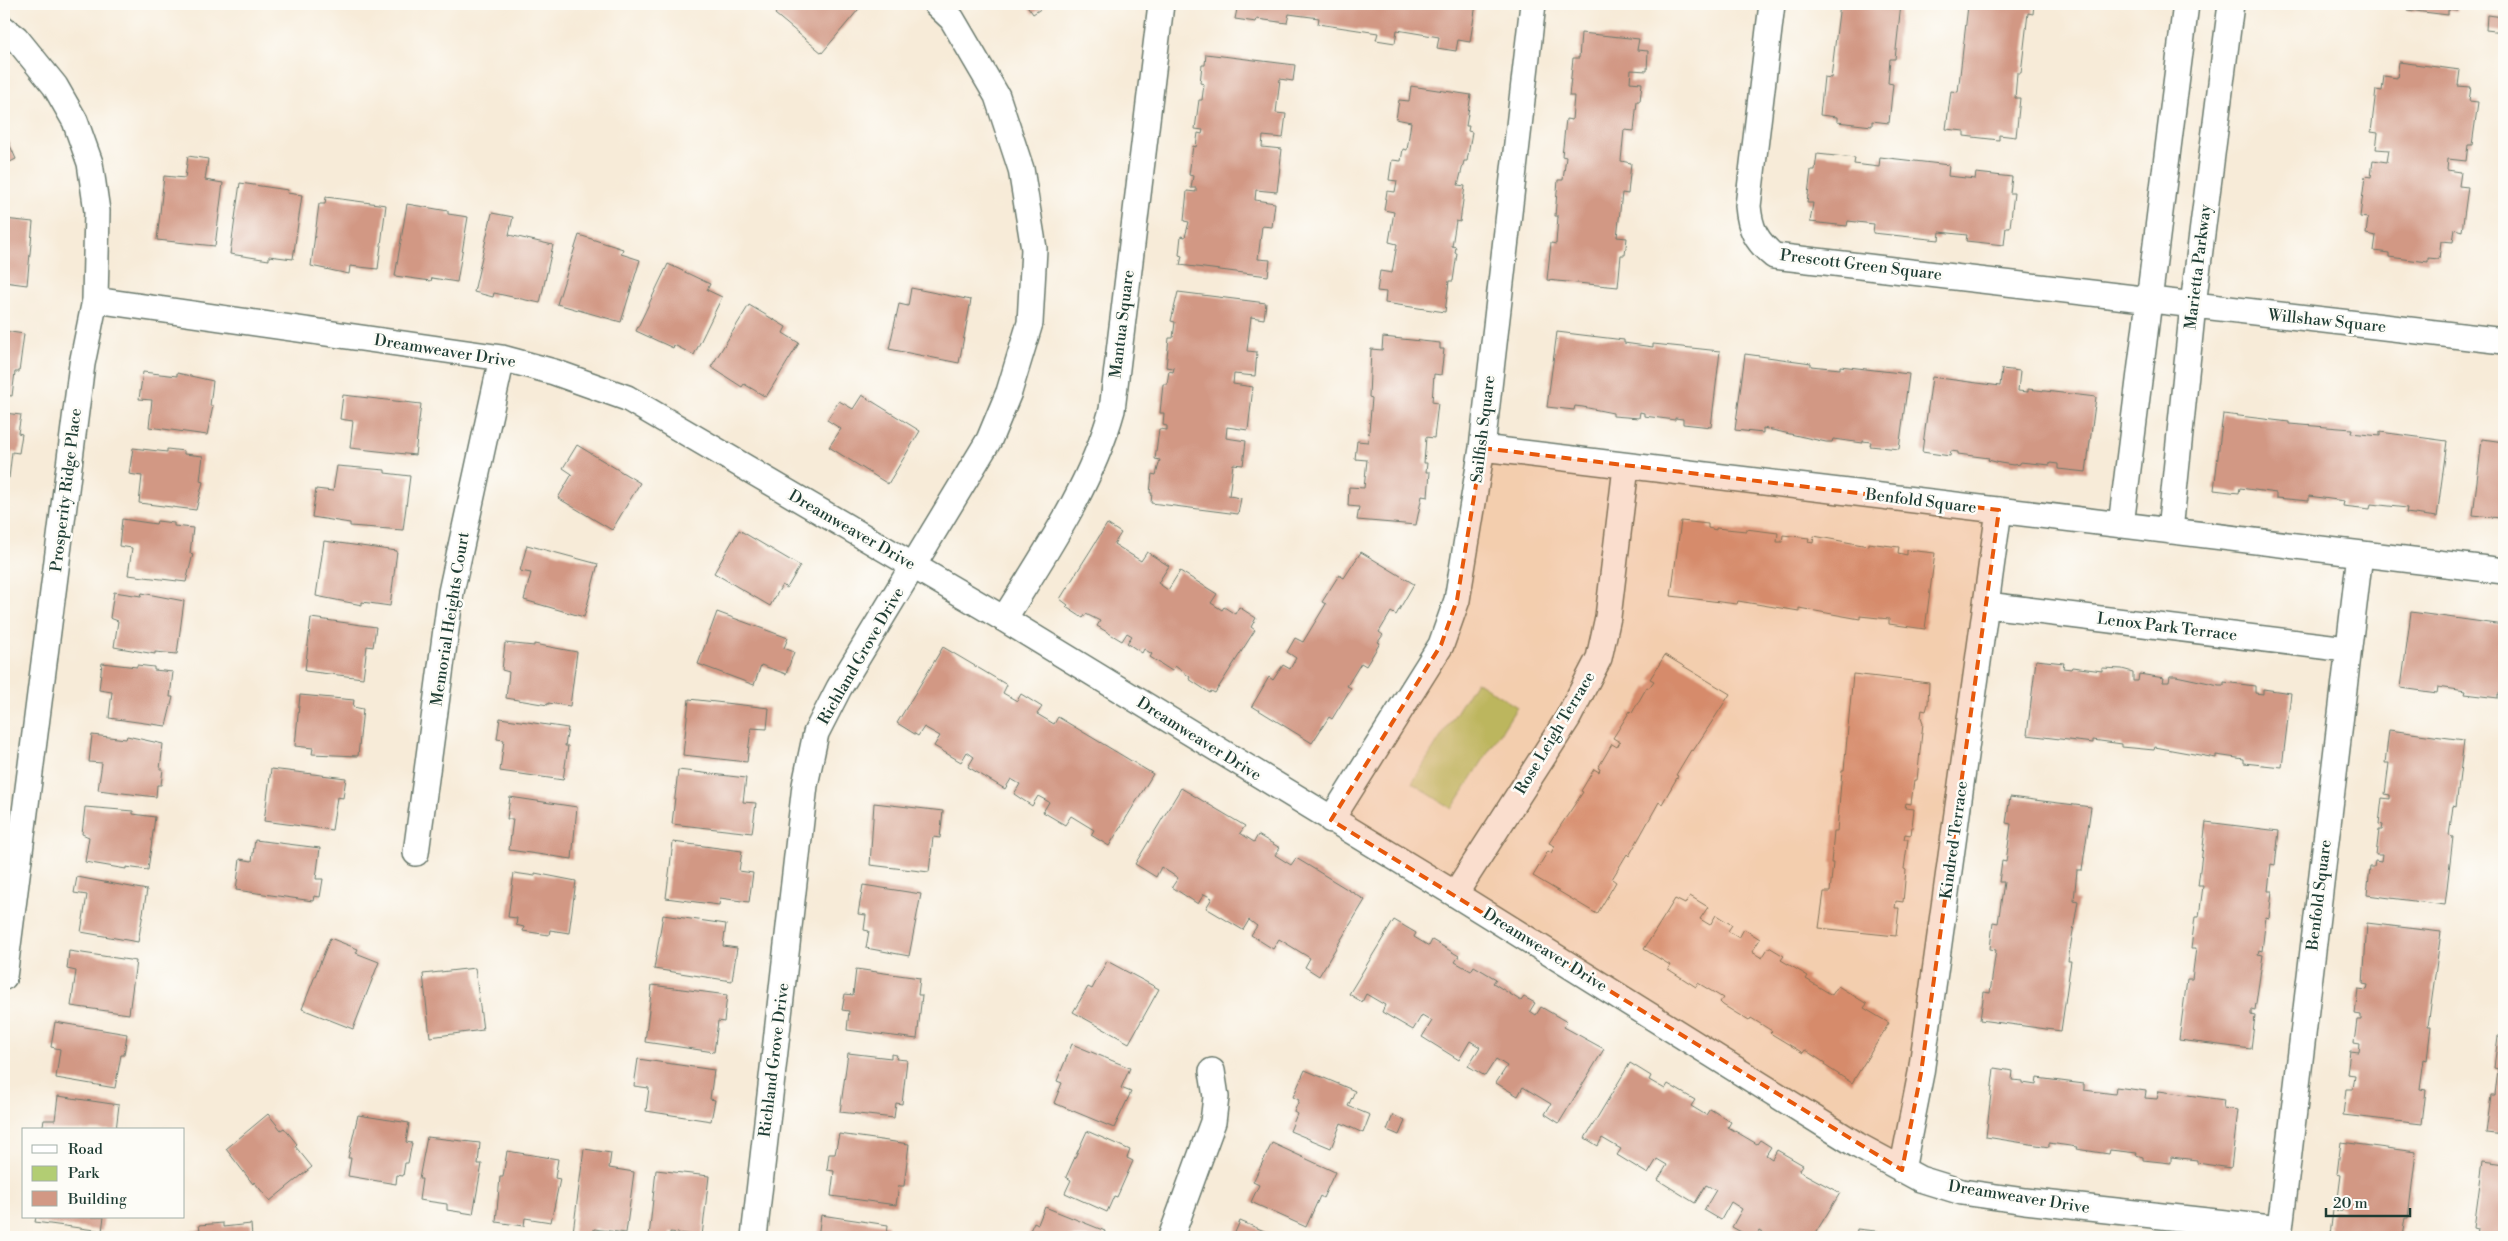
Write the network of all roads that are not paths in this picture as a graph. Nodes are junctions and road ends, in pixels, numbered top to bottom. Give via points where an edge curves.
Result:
1 (936, 4) edge
2 (1161, 4) edge
3 (1533, 4) edge
4 (1772, 4) edge
5 (2186, 4) edge
6 (2231, 4) edge
7 (4, 29) edge
8 (95, 300) junction
9 (2150, 300) junction
10 (2193, 305) junction
11 (2504, 341) edge
12 (502, 358) junction
13 (1482, 448) junction
14 (1626, 467) junction
15 (1999, 510) junction
16 (2122, 525) junction
17 (2170, 531) junction
18 (2360, 554) junction
19 (914, 566) junction
20 (2504, 571) edge
21 (1987, 605) junction
22 (1004, 619) junction
23 (2347, 649) junction
24 (1331, 820) junction
25 (416, 853) dead end
26 (1455, 894) junction
27 (4, 977) edge
28 (1212, 1071) dead end
29 (1902, 1170) junction
30 (2280, 1233) edge
31 (754, 1237) edge
32 (1171, 1237) edge

1 - 19 street, Richland Grove Drive via 952,19 997,96 1020,169 1034,249 1030,324 1009,392 989,440
2 - 22 street, Mantua Square via 1112,410 1093,467
3 - 13 street, Sailfish Square
4 - 9 street, Prescott Green Square via 1748,206 1752,232 1774,256
5 - 9 street
6 - 10 street, Marietta Parkway
7 - 8 street, Prosperity Ridge Place via 16,38 55,86 75,121 90,163 97,211
8 - 12 street, Dreamweaver Drive
8 - 27 street, Prosperity Ridge Place via 82,364
9 - 10 street, Willshaw Square
9 - 16 street
10 - 11 street, Willshaw Square
10 - 17 street, Marietta Parkway
12 - 19 street, Dreamweaver Drive via 554,372 627,398
12 - 25 street, Memorial Heights Court via 451,592
13 - 14 street, Benfold Square
13 - 24 street, Sailfish Square via 1458,600 1441,645
14 - 15 street, Benfold Square
14 - 26 street, Rose Leigh Terrace via 1608,617 1599,658 1568,718
15 - 16 street, Benfold Square
15 - 21 street, Kindred Terrace
16 - 17 street, Benfold Square
17 - 18 street, Benfold Square
18 - 20 street, Benfold Square
18 - 23 street, Benfold Square
19 - 22 street, Dreamweaver Drive
19 - 31 street, Richland Grove Drive via 839,688 816,733 805,785
21 - 23 street, Lenox Park Terrace
21 - 29 street, Kindred Terrace via 1921,1073
22 - 24 street, Dreamweaver Drive
23 - 30 street, Benfold Square
24 - 26 street, Dreamweaver Drive
26 - 29 street, Dreamweaver Drive
28 - 32 street via 1216,1097 1214,1122
29 - 30 street, Dreamweaver Drive via 1962,1192

